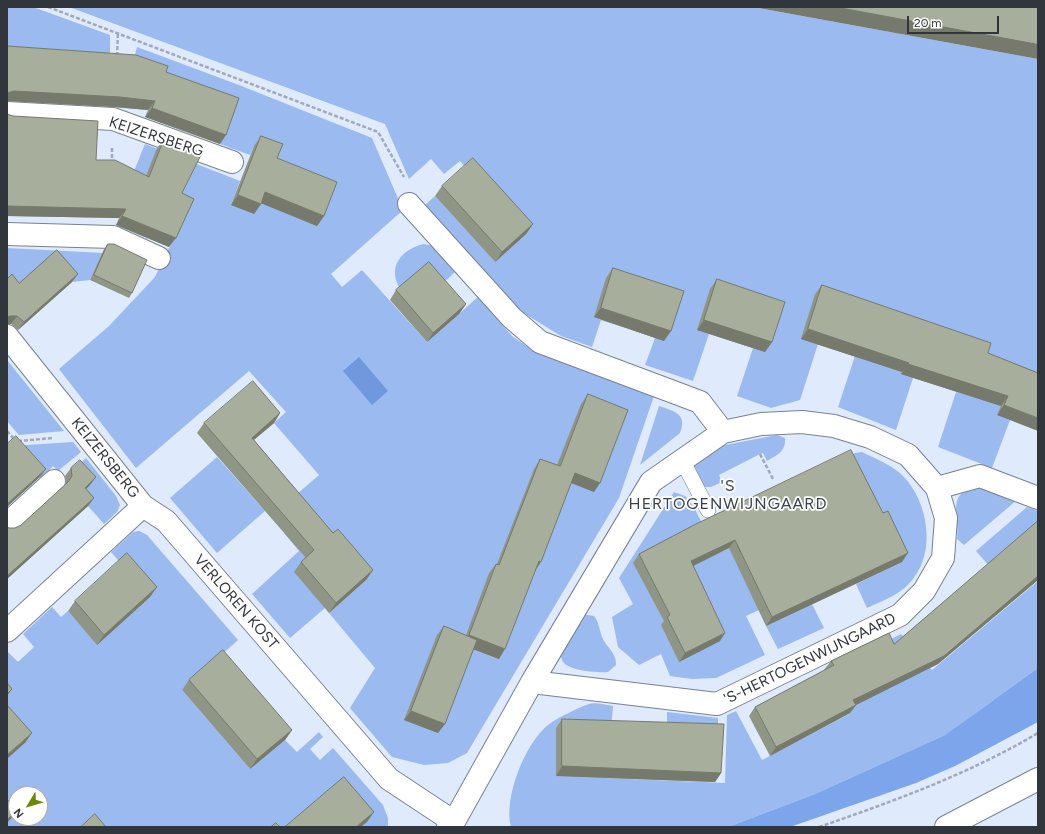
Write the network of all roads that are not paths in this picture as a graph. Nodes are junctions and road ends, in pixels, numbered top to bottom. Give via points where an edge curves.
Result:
1 (7, 113) edge
2 (232, 162) dead end
3 (409, 204) dead end
4 (7, 234) edge
5 (159, 258) dead end
6 (7, 336) edge
7 (723, 432) junction
8 (682, 460) junction
9 (54, 481) dead end
10 (937, 488) junction
11 (1038, 498) edge
12 (143, 506) junction
13 (708, 510) dead end
14 (7, 524) edge
15 (7, 631) edge
16 (532, 682) junction
17 (1038, 779) edge
18 (453, 826) edge
19 (946, 827) edge

1 - 2 street, KEIZERSBERG via 113,120
3 - 7 street via 512,318 540,342 700,402
4 - 5 street via 113,237
6 - 12 street, KEIZERSBERG
7 - 8 street, 'S-HERTOGENWIJNGAARD
7 - 10 street, 'S-HERTOGENWIJNGAARD via 761,424 802,422 834,426 870,437 908,455
8 - 13 lane
8 - 16 street, 'S-HERTOGENWIJNGAARD via 651,482
9 - 14 street
10 - 11 street via 980,476
10 - 16 street, 'S-HERTOGENWIJNGAARD via 946,518 943,558 924,591 900,615 717,704
12 - 15 street
12 - 18 street, VERLOREN KOST via 166,521 388,779
16 - 18 street, 'S-HERTOGENWIJNGAARD
17 - 19 street

